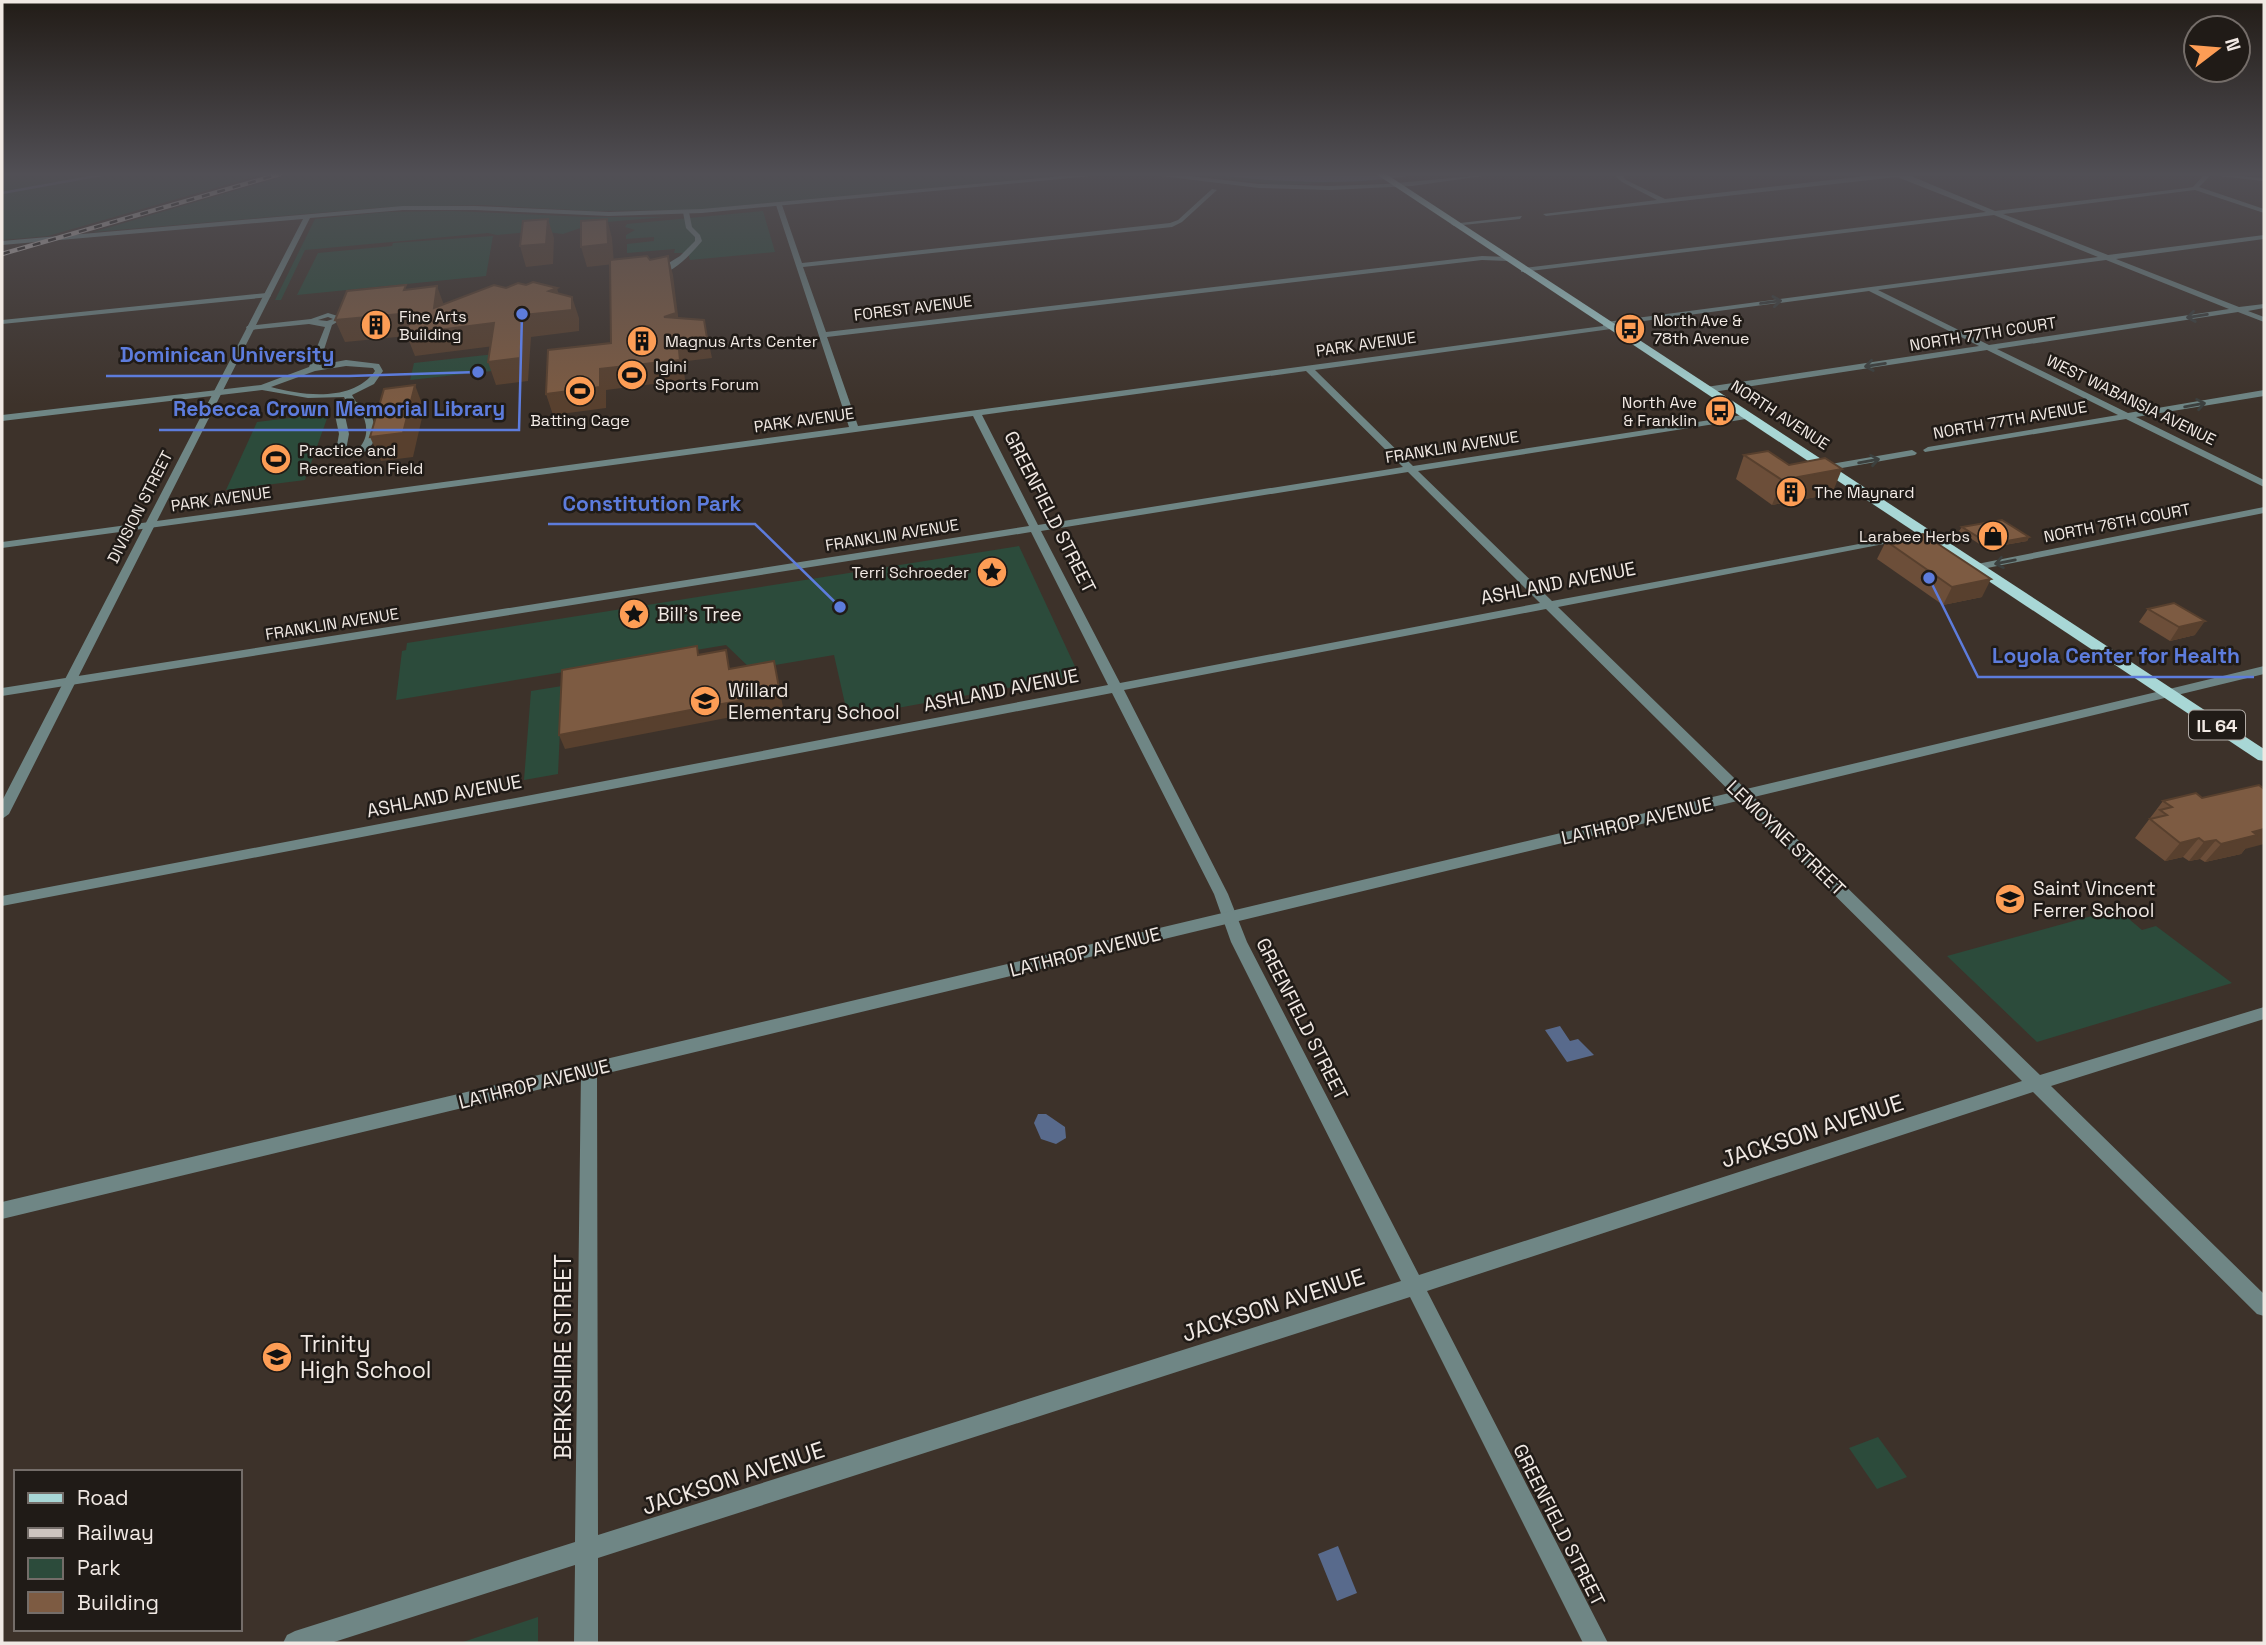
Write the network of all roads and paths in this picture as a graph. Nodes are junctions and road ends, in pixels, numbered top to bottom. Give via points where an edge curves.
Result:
1 (290, 251) edge
2 (690, 251) edge
3 (794, 251) edge
4 (932, 251) edge
5 (1494, 251) edge
6 (1683, 251) edge
7 (2089, 251) edge
8 (2161, 251) edge
9 (2107, 258) junction
10 (1508, 260) junction
11 (799, 265) junction
12 (1524, 270) junction
13 (657, 274) edge
14 (1870, 289) junction
15 (267, 295) junction
16 (2264, 306) edge
17 (2239, 310) junction
18 (2264, 320) edge
19 (312, 321) junction
20 (2, 322) edge
21 (327, 324) junction
22 (1608, 326) junction
23 (250, 328) junction
24 (823, 335) junction
25 (1989, 348) junction
26 (1308, 368) junction
27 (313, 369) junction
28 (262, 387) junction
29 (1706, 390) junction
30 (216, 393) junction
31 (347, 393) junction
32 (2264, 393) edge
33 (352, 404) junction
34 (976, 413) junction
35 (1746, 416) junction
36 (2128, 416) junction
37 (2, 418) edge
38 (854, 429) junction
39 (1928, 450) dead end
40 (1912, 453) dead end
41 (1825, 468) junction
42 (1411, 469) junction
43 (2264, 484) edge
44 (2264, 510) edge
45 (152, 524) junction
46 (1034, 529) junction
47 (1925, 533) junction
48 (2, 545) edge
49 (1977, 567) junction
50 (1549, 605) junction
51 (2264, 670) edge
52 (71, 681) junction
53 (1116, 688) junction
54 (2, 692) edge
55 (2169, 693) junction
56 (2264, 756) edge
57 (1743, 796) junction
58 (2, 814) edge
59 (2, 901) edge
60 (1230, 917) junction
61 (2264, 1013) edge
62 (589, 1071) junction
63 (2038, 1083) junction
64 (2, 1212) edge
65 (1415, 1286) junction
66 (2264, 1307) edge
67 (586, 1551) junction
68 (295, 1643) edge
69 (586, 1643) edge
70 (1596, 1643) edge

1 - 15 street, DIVISION STREET
2 - 13 street
3 - 11 street
4 - 11 street
5 - 10 main road, NORTH AVENUE / IL 64
6 - 12 street
7 - 9 street
8 - 9 street, PARK AVENUE
9 - 14 street, PARK AVENUE
9 - 17 street
10 - 12 main road, NORTH AVENUE / IL 64
10 - 24 street, FOREST AVENUE via 1482,258
11 - 24 street
12 - 22 main road, NORTH AVENUE / IL 64
22 -> 14 street, PARK AVENUE
14 - 25 street, WEST WABANSIA AVENUE
15 - 20 street
15 - 23 street, DIVISION STREET
16 - 17 street, NORTH 77TH COURT
17 - 18 street
17 -> 25 street, NORTH 77TH COURT
19 - 21 street
19 - 21 street via 328,315 340,317
19 - 23 street
21 - 27 street
22 - 26 street, PARK AVENUE
22 - 29 main road, NORTH AVENUE / IL 64
23 - 30 street, DIVISION STREET
24 - 38 street
25 -> 29 street, NORTH 77TH COURT
25 - 36 street, WEST WABANSIA AVENUE
26 - 34 street, PARK AVENUE
26 - 42 street, LEMOYNE STREET
27 - 28 street
27 - 31 street via 346,363 376,366 376,379
28 - 30 street
28 - 31 street via 304,396
29 - 35 main road, NORTH AVENUE / IL 64
30 - 37 street
30 - 45 street, DIVISION STREET
31 - 33 street
36 -> 32 street, NORTH 77TH AVENUE
33 - 33 street via 340,415 341,451 346,455 360,451 371,438 372,419 363,407
34 - 38 street, PARK AVENUE
34 - 46 street, GREENFIELD STREET
35 - 41 main road, NORTH AVENUE / IL 64
35 - 42 street, FRANKLIN AVENUE
36 - 39 street, NORTH 77TH AVENUE
36 - 43 street, WEST WABANSIA AVENUE
38 - 45 street, PARK AVENUE
41 -> 40 street, NORTH 77TH AVENUE
41 - 47 main road, NORTH AVENUE / IL 64
42 - 46 street, FRANKLIN AVENUE
42 - 50 street, LEMOYNE STREET
44 -> 49 street, NORTH 76TH COURT
45 - 48 street, PARK AVENUE
45 - 52 street, DIVISION STREET
46 - 52 street, FRANKLIN AVENUE
46 - 53 street, GREENFIELD STREET
47 - 49 main road, NORTH AVENUE / IL 64
47 - 50 street, ASHLAND AVENUE
49 - 55 main road, NORTH AVENUE / IL 64
50 - 53 street, ASHLAND AVENUE
50 - 57 street, LEMOYNE STREET
51 - 55 street, LATHROP AVENUE
52 - 54 street, FRANKLIN AVENUE
52 - 58 street, DIVISION STREET
53 - 59 street, ASHLAND AVENUE
53 - 60 street, GREENFIELD STREET
55 - 56 main road, NORTH AVENUE / IL 64
55 - 57 street, LATHROP AVENUE
57 - 60 street, LATHROP AVENUE
57 - 63 street, LEMOYNE STREET
60 - 62 street, LATHROP AVENUE
60 - 65 street, GREENFIELD STREET
61 - 63 street, JACKSON AVENUE
62 - 64 street, LATHROP AVENUE
62 - 67 street, BERKSHIRE STREET
63 - 65 street, JACKSON AVENUE
63 - 66 street, LEMOYNE STREET
65 - 67 street, JACKSON AVENUE
65 - 70 street, GREENFIELD STREET
67 - 68 street, JACKSON AVENUE
67 - 69 street, BERKSHIRE STREET

